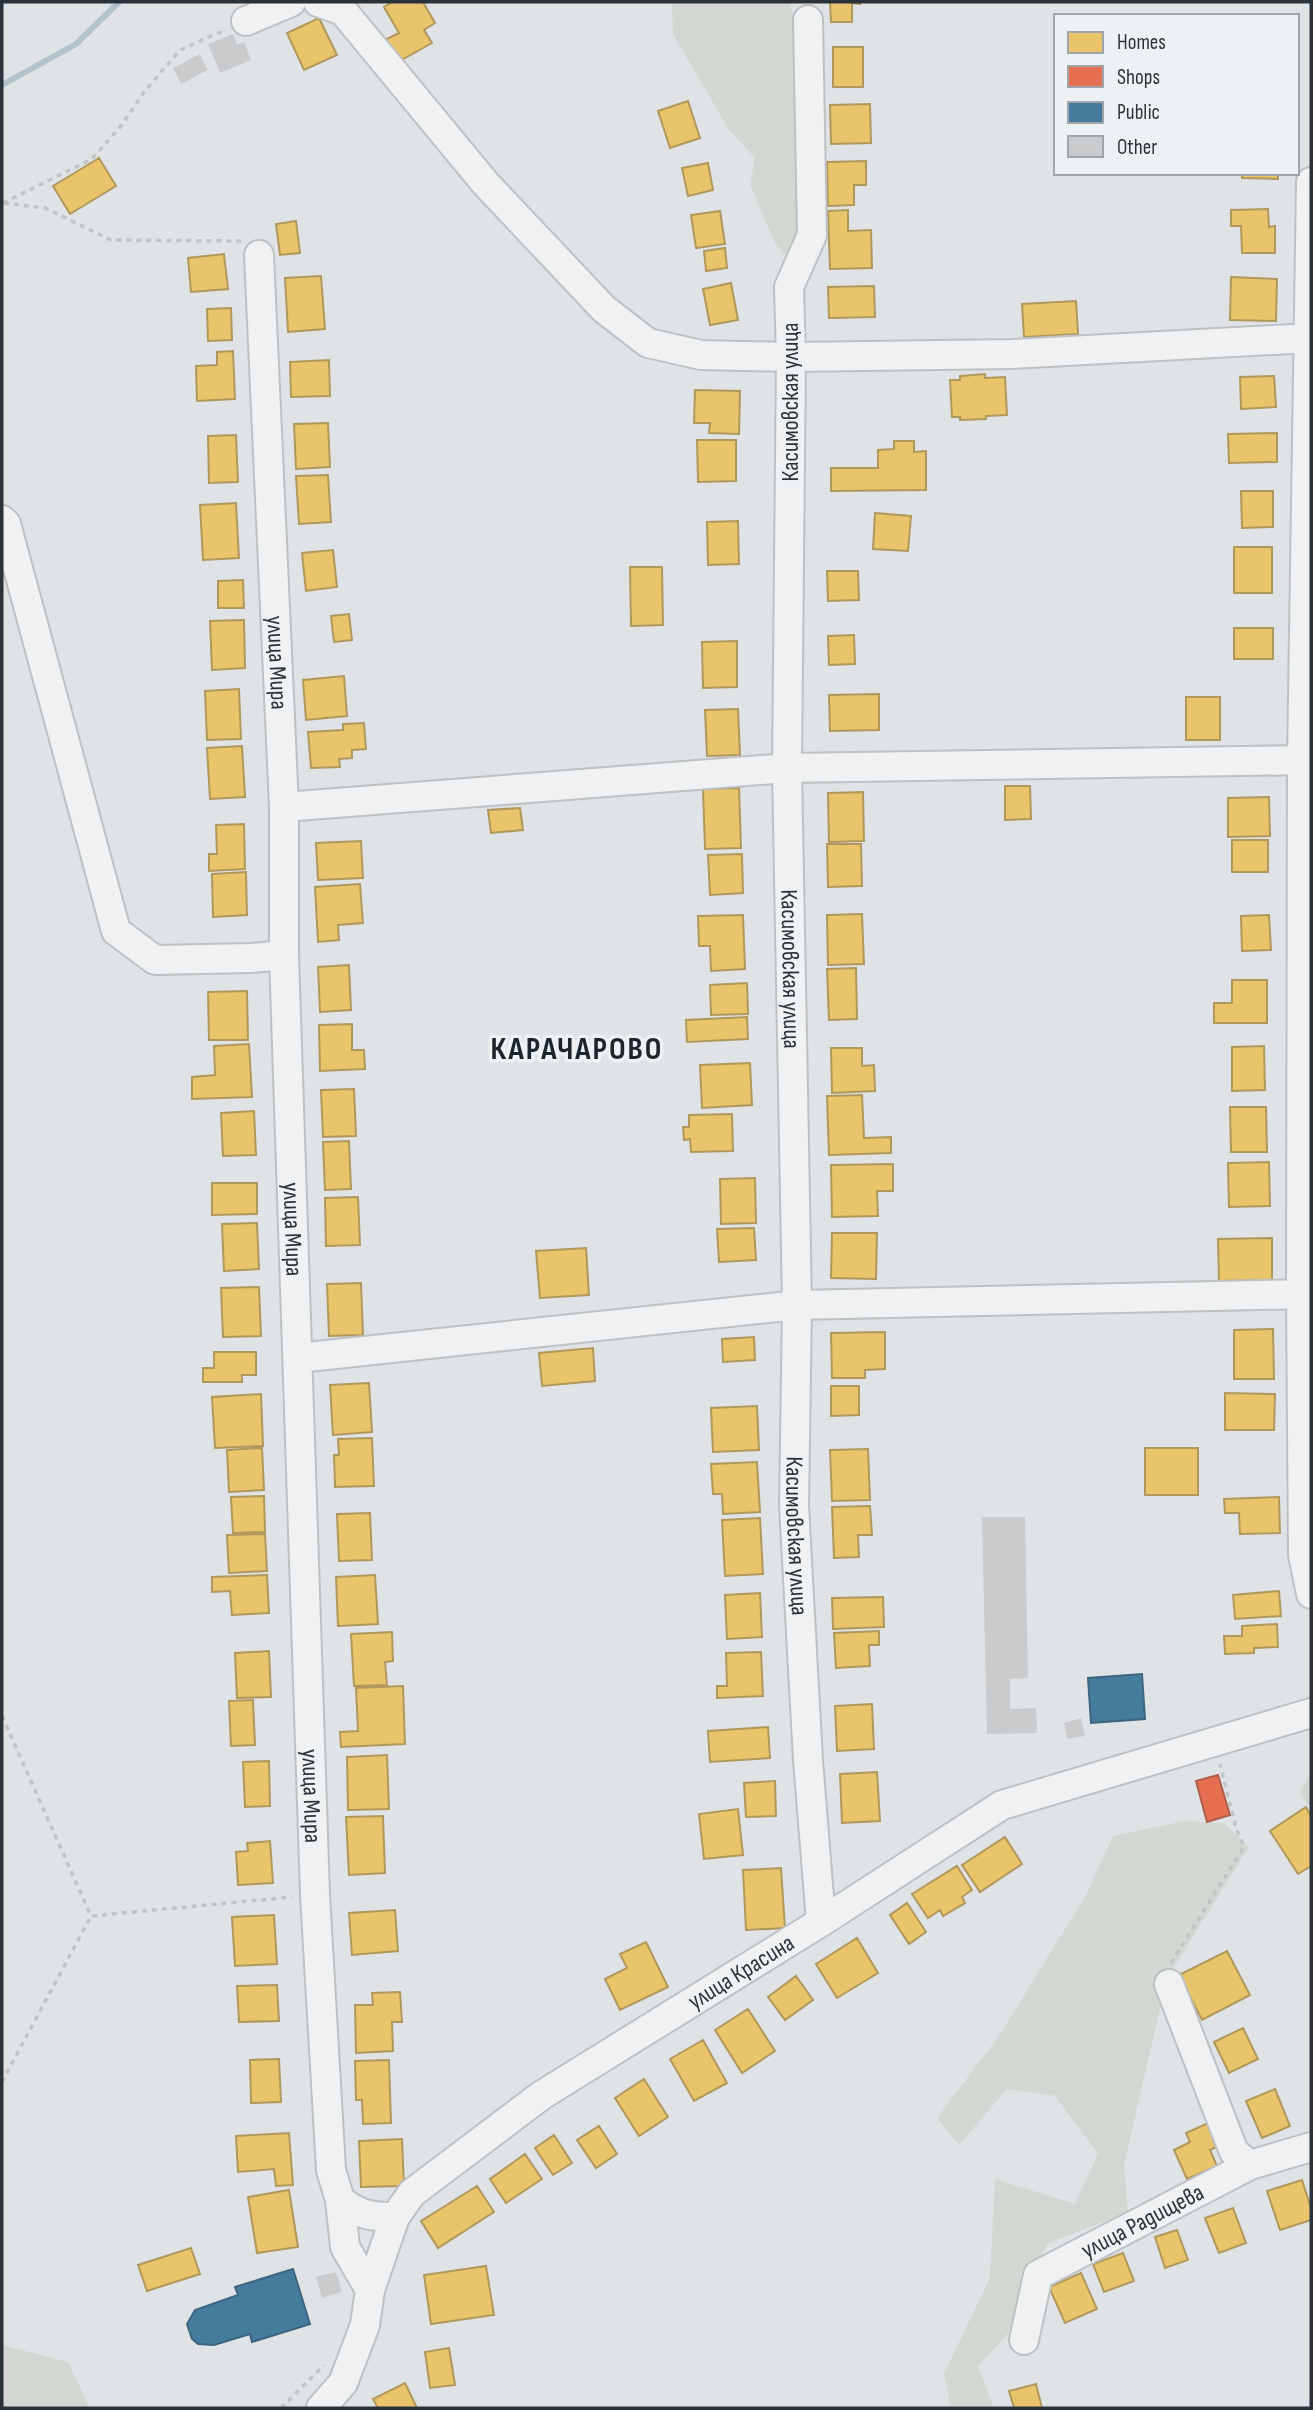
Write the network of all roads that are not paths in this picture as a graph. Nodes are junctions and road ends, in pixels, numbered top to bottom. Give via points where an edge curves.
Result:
1 (291, 2) edge
2 (318, 2) edge
3 (808, 20) dead end
4 (246, 21) road end
5 (1311, 182) edge
6 (258, 255) road end
7 (1310, 338) edge
8 (791, 357) junction
9 (2, 520) edge
10 (1307, 760) edge
11 (787, 768) junction
12 (284, 807) junction
13 (284, 955) junction
14 (1306, 1295) edge
15 (797, 1305) junction
16 (298, 1358) junction
17 (1311, 1594) edge
18 (1311, 1713) edge
19 (821, 1922) junction
20 (1169, 1984) road end
21 (1311, 2147) edge
22 (1250, 2165) junction
23 (340, 2200) junction
24 (395, 2217) junction
25 (370, 2290) junction
26 (1024, 2340) dead end
27 (321, 2408) edge

1 - 4 street
2 - 8 street via 343,12 486,184 604,309 648,343 701,355
3 - 8 street, Касимовская улица via 812,235 789,286
5 - 7 street
6 - 12 street, улица Мира
7 - 8 street via 1013,354
7 - 10 street
8 - 11 street, Касимовская улица
9 - 13 street via 116,931 155,960
10 - 11 street
10 - 14 street
11 - 12 street
11 - 15 street, Касимовская улица
12 - 13 street, улица Мира
13 - 16 street, улица Мира
14 - 15 street
14 - 17 street via 1303,1555
15 - 16 street
15 - 19 street, Касимовская улица via 794,1506
16 - 23 street, улица Мира via 315,1895 331,2170
18 - 19 street, улица Красина via 1002,1805
19 - 24 street, улица Красина via 542,2095 412,2193
20 - 22 street via 1234,2152
21 - 22 street, улица Радищева
22 - 26 street, улица Радищева via 1038,2275
23 - 24 street via 355,2212
23 - 25 street, улица Мира via 345,2247
24 - 25 street, улица Красина
25 - 27 street, улица Красина via 365,2325 343,2383

